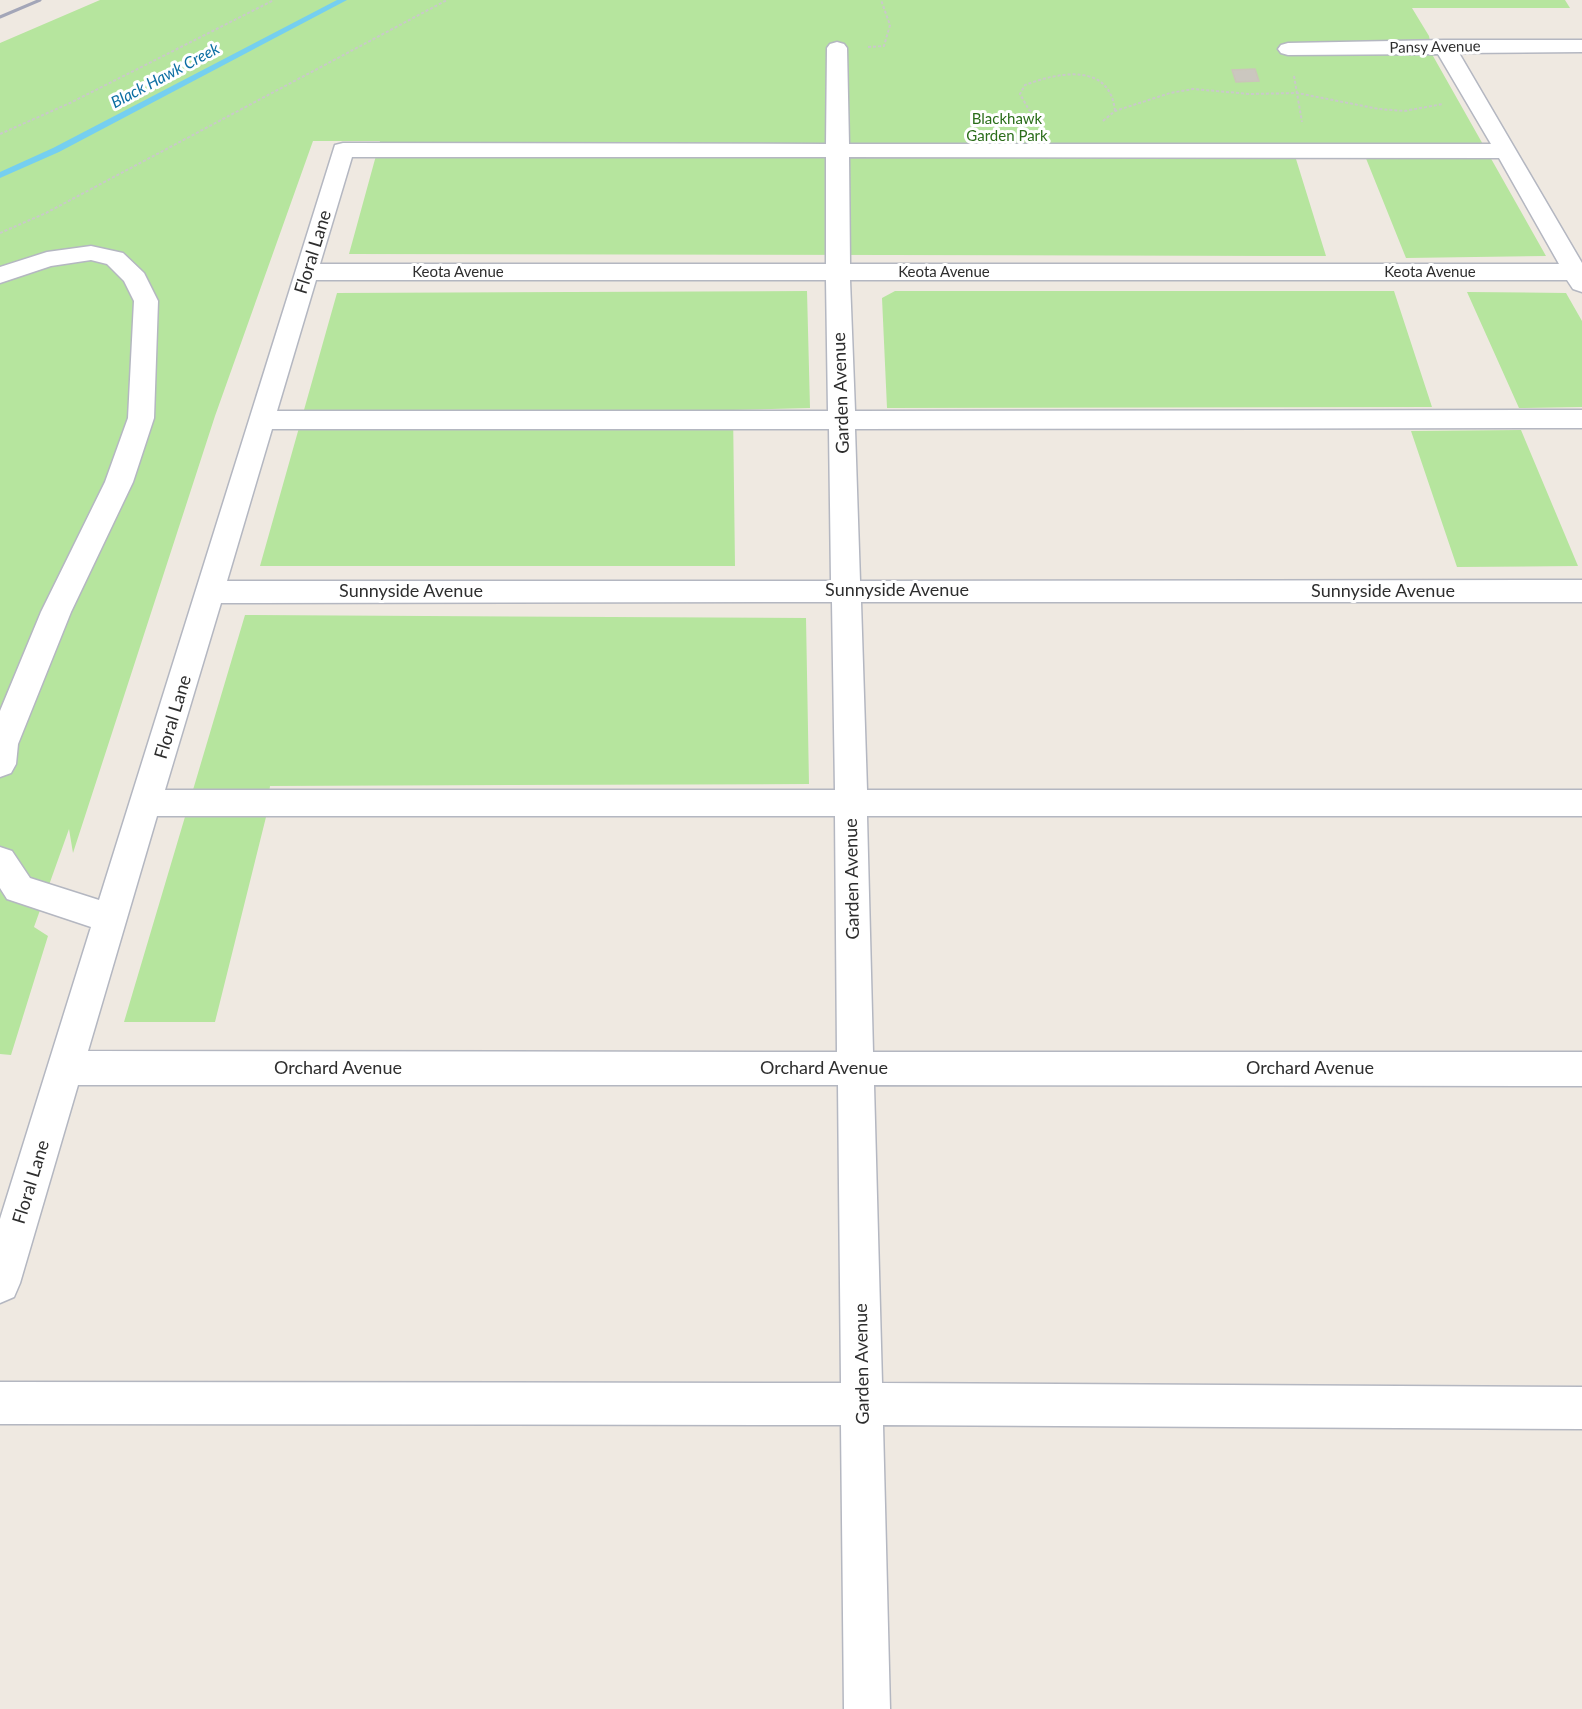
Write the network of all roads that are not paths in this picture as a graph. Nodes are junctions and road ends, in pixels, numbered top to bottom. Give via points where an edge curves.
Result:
1 (1444, 46) junction
2 (1582, 46) edge
3 (837, 48) road end
4 (1288, 49) road end
5 (838, 150) junction
6 (1506, 152) junction
7 (307, 272) junction
8 (838, 272) junction
9 (0, 275) edge
10 (1580, 276) edge
11 (842, 418) junction
12 (1582, 419) edge
13 (263, 420) junction
14 (846, 590) junction
15 (1582, 591) edge
16 (211, 592) junction
17 (0, 764) edge
18 (851, 801) junction
19 (146, 803) junction
20 (1582, 803) edge
21 (0, 861) edge
22 (111, 919) junction
23 (65, 1068) junction
24 (856, 1068) junction
25 (1582, 1069) edge
26 (0, 1283) edge
27 (0, 1403) edge
28 (863, 1404) junction
29 (1582, 1408) edge
30 (867, 1709) edge

1 - 2 street, Pansy Avenue
1 - 4 street, Pansy Avenue
1 - 6 street
3 - 5 street, Garden Avenue
5 - 6 street
5 - 7 street, Floral Lane via 344,150
5 - 8 street, Garden Avenue
6 - 10 street
7 - 8 street, Keota Avenue
7 - 13 street, Floral Lane
8 - 10 street, Keota Avenue
8 - 11 street, Garden Avenue
9 - 17 street via 47,259 91,253 115,258 135,278 146,301 141,418 119,482 57,612 2,744
11 - 12 street
11 - 13 street
11 - 14 street, Garden Avenue
13 - 16 street, Floral Lane
14 - 15 street, Sunnyside Avenue
14 - 16 street, Sunnyside Avenue
14 - 18 street, Garden Avenue
16 - 19 street, Floral Lane
18 - 19 street
18 - 20 street
18 - 24 street, Garden Avenue
19 - 22 street, Floral Lane
21 - 22 street via 19,889
22 - 23 street, Floral Lane
23 - 24 street, Orchard Avenue
23 - 26 street, Floral Lane
24 - 25 street, Orchard Avenue
24 - 28 street, Garden Avenue
27 - 28 street
28 - 29 street
28 - 30 street, Garden Avenue

